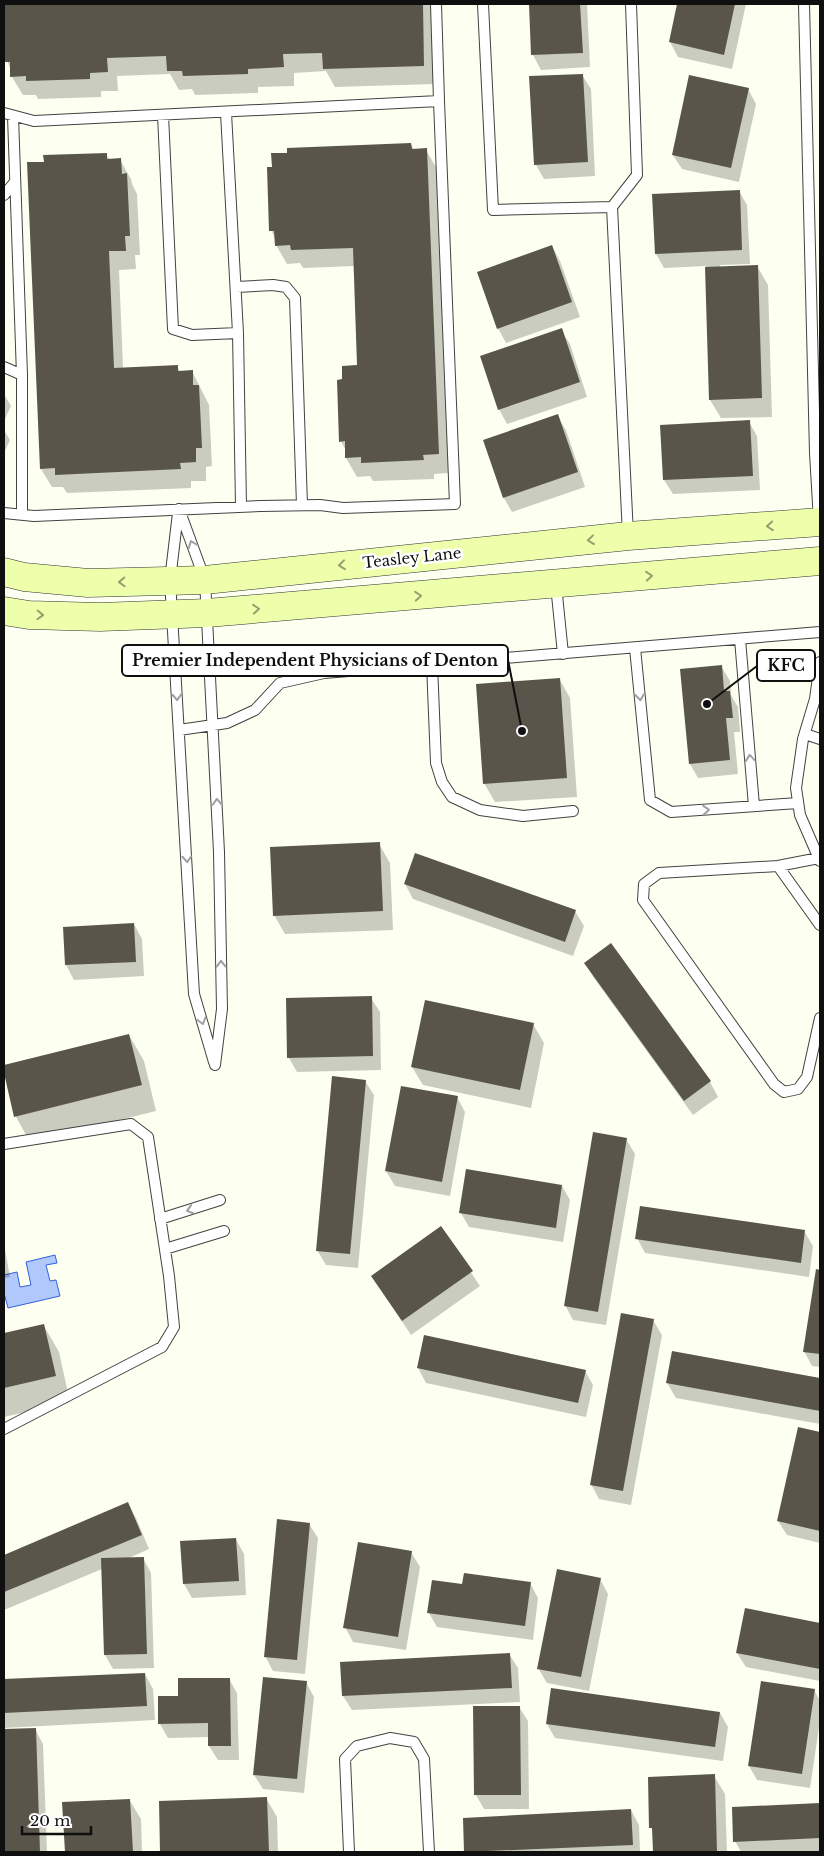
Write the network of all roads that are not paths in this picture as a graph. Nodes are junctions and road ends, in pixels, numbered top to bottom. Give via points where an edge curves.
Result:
1 (436, 4) edge
2 (483, 4) edge
3 (631, 4) edge
4 (804, 4) edge
5 (439, 102) junction
6 (226, 113) junction
7 (8, 115) edge
8 (163, 115) junction
9 (14, 183) junction
10 (4, 195) edge
11 (612, 207) junction
12 (236, 287) junction
13 (238, 333) junction
14 (4, 367) edge
15 (22, 375) junction
16 (302, 505) junction
17 (241, 506) junction
18 (179, 509) junction
19 (4, 513) edge
20 (22, 515) junction
21 (820, 527) edge
22 (628, 536) junction
23 (820, 561) edge
24 (4, 572) edge
25 (170, 580) junction
26 (205, 580) junction
27 (556, 584) junction
28 (4, 611) edge
29 (207, 613) junction
30 (173, 614) junction
31 (820, 632) edge
32 (740, 639) junction
33 (635, 648) junction
34 (563, 654) junction
35 (820, 662) edge
36 (432, 664) junction
37 (213, 726) junction
38 (179, 730) junction
39 (805, 734) junction
40 (820, 739) edge
41 (798, 803) junction
42 (754, 806) junction
43 (573, 811) dead end
44 (820, 860) edge
45 (778, 866) junction
46 (820, 925) edge
47 (820, 1018) edge
48 (4, 1144) edge
49 (220, 1200) dead end
50 (160, 1219) junction
51 (224, 1231) dead end
52 (165, 1249) junction
53 (4, 1429) edge
54 (349, 1852) edge
55 (429, 1852) edge

1 - 5 lane
2 - 11 lane via 494,210
3 - 11 lane via 636,175
4 - 21 lane via 815,453
5 - 6 lane
5 - 16 lane via 455,504 343,508
6 - 8 lane
6 - 12 lane
7 - 8 lane via 34,121
7 - 9 lane
8 - 13 lane via 173,329 192,335
9 - 10 lane
9 - 15 lane
11 - 22 lane
12 - 13 lane
12 - 16 lane via 286,287 295,298
13 - 17 lane
14 - 15 lane
15 - 20 lane
16 - 17 lane
17 - 18 lane
18 - 20 lane
18 - 25 lane
26 -> 18 lane
19 - 20 lane
21 -> 22 main road, Teasley Lane
22 -> 26 main road, Teasley Lane
27 -> 23 main road
25 -> 24 main road, Teasley Lane via 88,583
25 - 26 main road, Teasley Lane
25 - 30 lane
26 - 29 lane
29 -> 27 main road
27 - 34 lane
28 -> 30 main road via 100,617
29 - 30 main road
29 - 37 lane
30 -> 38 lane
31 - 32 lane
32 - 33 lane
42 -> 32 lane
33 - 34 lane
33 -> 42 lane via 650,800 672,812
34 - 36 lane
35 - 39 lane via 815,700
36 - 37 lane via 324,673 280,683 255,710
36 - 43 lane via 436,763 442,782 452,797 480,810 523,816
37 - 38 lane
38 -> 37 lane via 194,994 215,1065 222,1009
39 - 40 lane
39 - 41 lane via 796,788
41 - 42 lane
41 - 44 lane
44 - 45 lane
45 - 46 lane
45 - 47 lane via 659,873 644,884 642,900 774,1084 784,1092 798,1089 807,1077
48 - 50 lane via 132,1124 148,1137
49 -> 50 lane
50 - 52 lane
51 - 52 lane
52 - 53 lane via 174,1327 162,1347
54 - 55 lane via 345,1759 357,1746 390,1738 414,1742 424,1759

